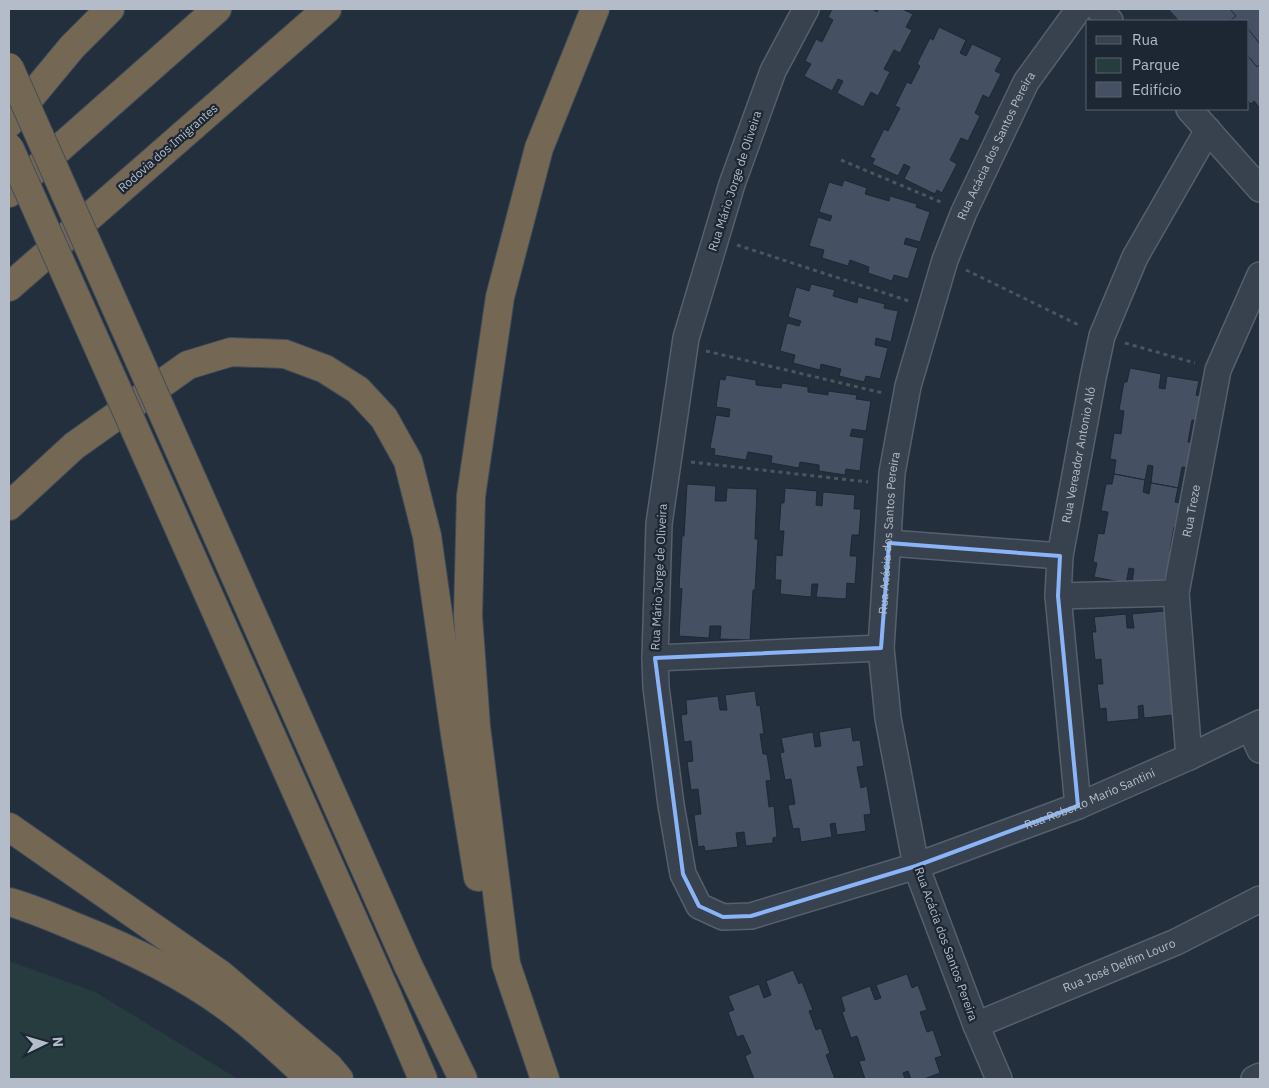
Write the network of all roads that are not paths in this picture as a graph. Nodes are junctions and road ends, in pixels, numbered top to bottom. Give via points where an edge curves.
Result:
1 (110, 9) edge
2 (217, 9) edge
3 (327, 9) edge
4 (595, 9) edge
5 (806, 9) edge
6 (1079, 9) edge
7 (1099, 9) edge
8 (1109, 20) edge
9 (9, 67) edge
10 (1189, 110) edge
11 (9, 123) edge
12 (1208, 130) junction
13 (9, 147) edge
14 (1260, 189) edge
15 (9, 193) edge
16 (1260, 274) edge
17 (9, 287) edge
18 (9, 506) edge
19 (889, 543) junction
20 (1060, 556) junction
21 (1176, 593) junction
22 (1058, 596) junction
23 (881, 648) junction
24 (655, 658) junction
25 (1257, 734) edge
26 (1189, 758) junction
27 (1078, 806) junction
28 (9, 827) edge
29 (916, 866) junction
30 (1260, 899) edge
31 (9, 902) edge
32 (506, 964) junction
33 (976, 1025) junction
34 (1260, 1076) edge
35 (310, 1079) edge
36 (339, 1079) edge
37 (423, 1079) edge
38 (463, 1079) edge
39 (545, 1079) edge
40 (999, 1079) edge
41 (1254, 1079) edge

1 - 11 highway via 72,47
2 - 15 highway
3 - 17 highway, Rodovia dos Imigrantes
4 - 32 highway via 539,148 500,297 471,496 469,635 476,727
5 - 24 street, Rua Mário Jorge de Oliveira via 773,71 732,184 685,346 659,524
6 - 19 street, Rua Acácia dos Santos Pereira via 1026,82 964,212 945,260 906,398 891,485
7 - 8 street
9 - 38 highway, bridge via 408,965
10 - 12 street
12 - 14 street
12 - 20 street, Rua Vereador Antonio Aló via 1135,257 1102,336
13 - 37 highway, bridge
16 - 21 street, Rua Treze via 1218,370
18 - 32 highway via 74,446 188,365 231,352 285,354 325,369 358,390 384,418 408,461 427,536 480,887
19 - 20 street
19 - 23 street, Rua Acácia dos Santos Pereira
20 - 22 street, Rua Vereador Antonio Aló
21 - 22 street
21 - 26 street, Rua Treze
22 - 27 street, Rua Vereador Antonio Aló
23 - 24 street
23 - 29 street, Rua Acácia dos Santos Pereira via 888,718
24 - 29 street, Rua Mário Jorge de Oliveira via 670,795 683,874 699,906 723,917 751,916
25 - 26 street, Rua Roberto Mario Santini
26 - 27 street, Rua Roberto Mario Santini
27 - 29 street, Rua Roberto Mario Santini
28 - 36 highway via 220,974
29 - 33 street, Rua Acácia dos Santos Pereira
30 - 33 street, Rua José Delfim Louro via 1176,942
31 - 35 highway via 108,940 174,973 227,1007
32 - 39 highway
33 - 40 street, Rua Acácia dos Santos Pereira
34 - 41 street

